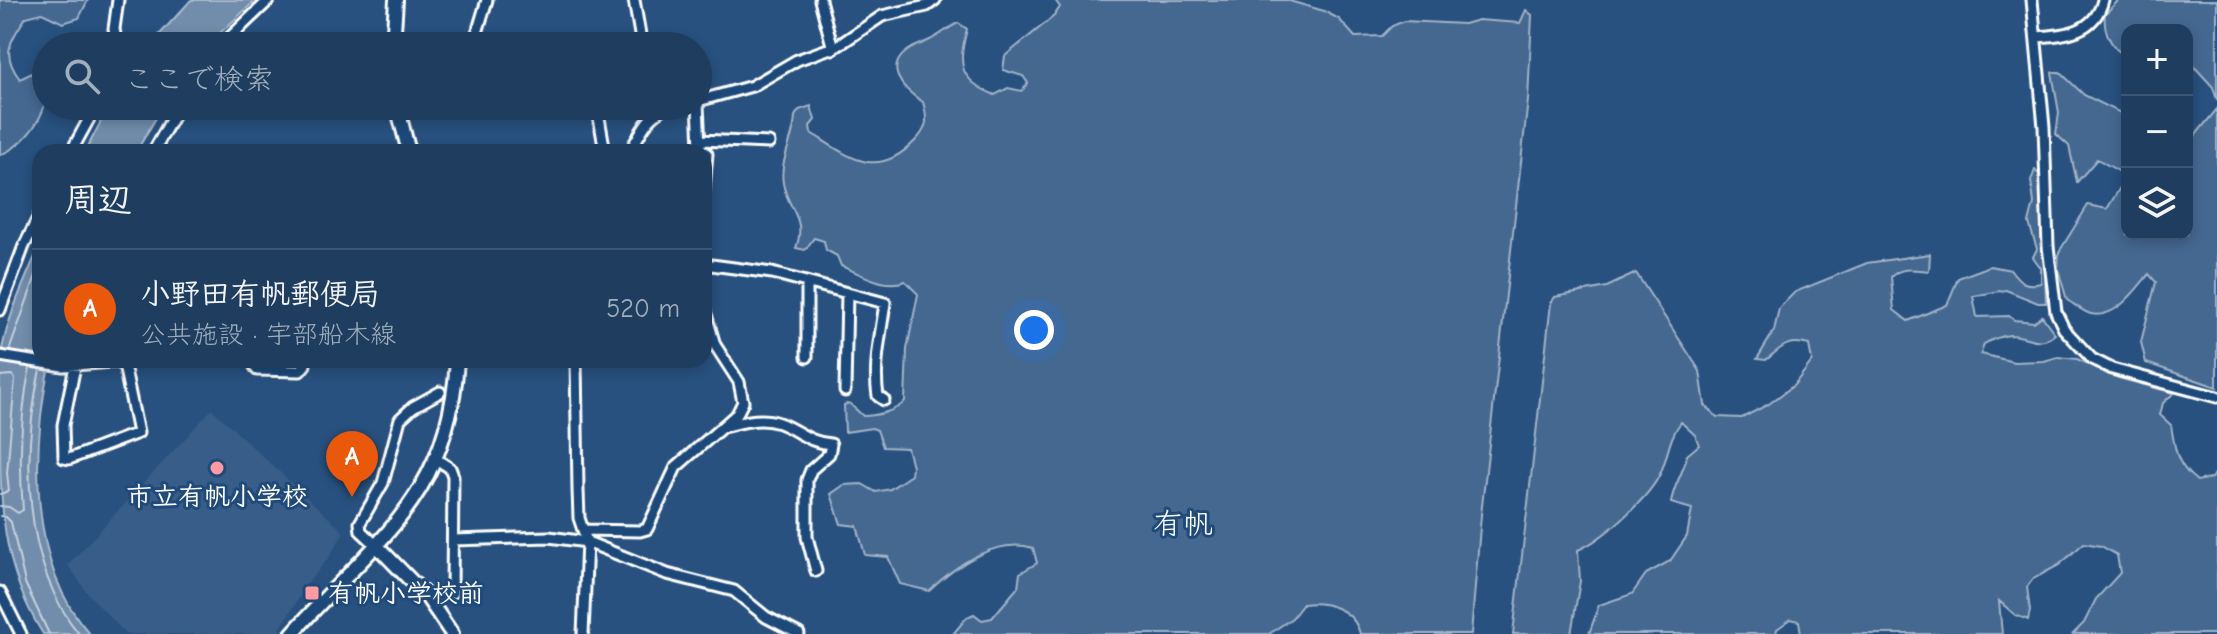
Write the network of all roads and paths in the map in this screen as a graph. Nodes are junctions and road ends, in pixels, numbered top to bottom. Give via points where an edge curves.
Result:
1 (118, 0) edge
2 (269, 0) edge
3 (396, 0) edge
4 (487, 0) edge
5 (634, 0) edge
6 (820, 0) edge
7 (935, 0) edge
8 (2032, 0) edge
9 (2103, 0) edge
10 (115, 32) edge
11 (236, 32) edge
12 (394, 32) edge
13 (477, 32) edge
14 (640, 32) edge
15 (2036, 37) junction
16 (833, 49) junction
17 (712, 98) edge
18 (88, 120) edge
19 (171, 120) edge
20 (400, 120) edge
21 (599, 120) edge
22 (648, 120) edge
23 (699, 120) edge
24 (700, 140) junction
25 (769, 143) dead end
26 (75, 144) edge
27 (158, 144) edge
28 (407, 144) edge
29 (604, 144) edge
30 (634, 144) edge
31 (700, 144) edge
32 (32, 230) edge
33 (712, 265) edge
34 (807, 283) junction
35 (847, 293) junction
36 (0, 310) edge
37 (712, 335) edge
38 (0, 356) edge
39 (807, 357) dead end
40 (32, 360) edge
41 (75, 368) edge
42 (124, 368) edge
43 (256, 368) edge
44 (302, 368) edge
45 (456, 368) edge
46 (576, 368) edge
47 (845, 391) dead end
48 (440, 392) dead end
49 (2217, 397) edge
50 (884, 400) dead end
51 (722, 427) junction
52 (436, 459) junction
53 (584, 530) junction
54 (453, 540) junction
55 (587, 542) junction
56 (377, 546) junction
57 (816, 571) dead end
58 (0, 592) edge
59 (452, 593) dead end
60 (21, 634) edge
61 (292, 634) edge
62 (452, 634) edge
63 (583, 634) edge
64 (799, 634) edge

1 - 10 street
2 - 11 street
3 - 12 main road
4 - 13 street
5 - 14 street
6 - 16 street
7 - 16 street via 882,16
8 - 15 street
9 - 15 street via 2093,22 2082,29
15 - 49 street via 2053,298 2064,329 2092,359 2112,369
16 - 17 street
18 - 26 street
19 - 27 street
20 - 28 main road
21 - 29 street
22 - 30 street
23 - 24 street
24 - 25 street
24 - 31 street
32 - 36 street
33 - 34 street
34 - 35 street
34 - 39 street
35 - 47 street
35 - 50 street via 885,303 877,388
37 - 51 street via 743,392 737,414
38 - 40 street
41 - 42 street via 63,425 64,458 69,459 138,433
43 - 44 street
45 - 52 main road via 450,414
46 - 53 street via 579,518
48 - 56 street via 406,412 397,427 383,483 360,523
51 - 53 street via 676,467 647,529
51 - 57 street via 768,421 831,444 807,480 807,537
52 - 54 street via 452,471
52 - 56 main road via 409,508
53 - 55 street
54 - 55 street via 549,537
54 - 59 street
55 - 63 street
55 - 64 street via 667,574 734,591 766,617
56 - 61 main road
56 - 62 main road via 427,597
58 - 60 street

